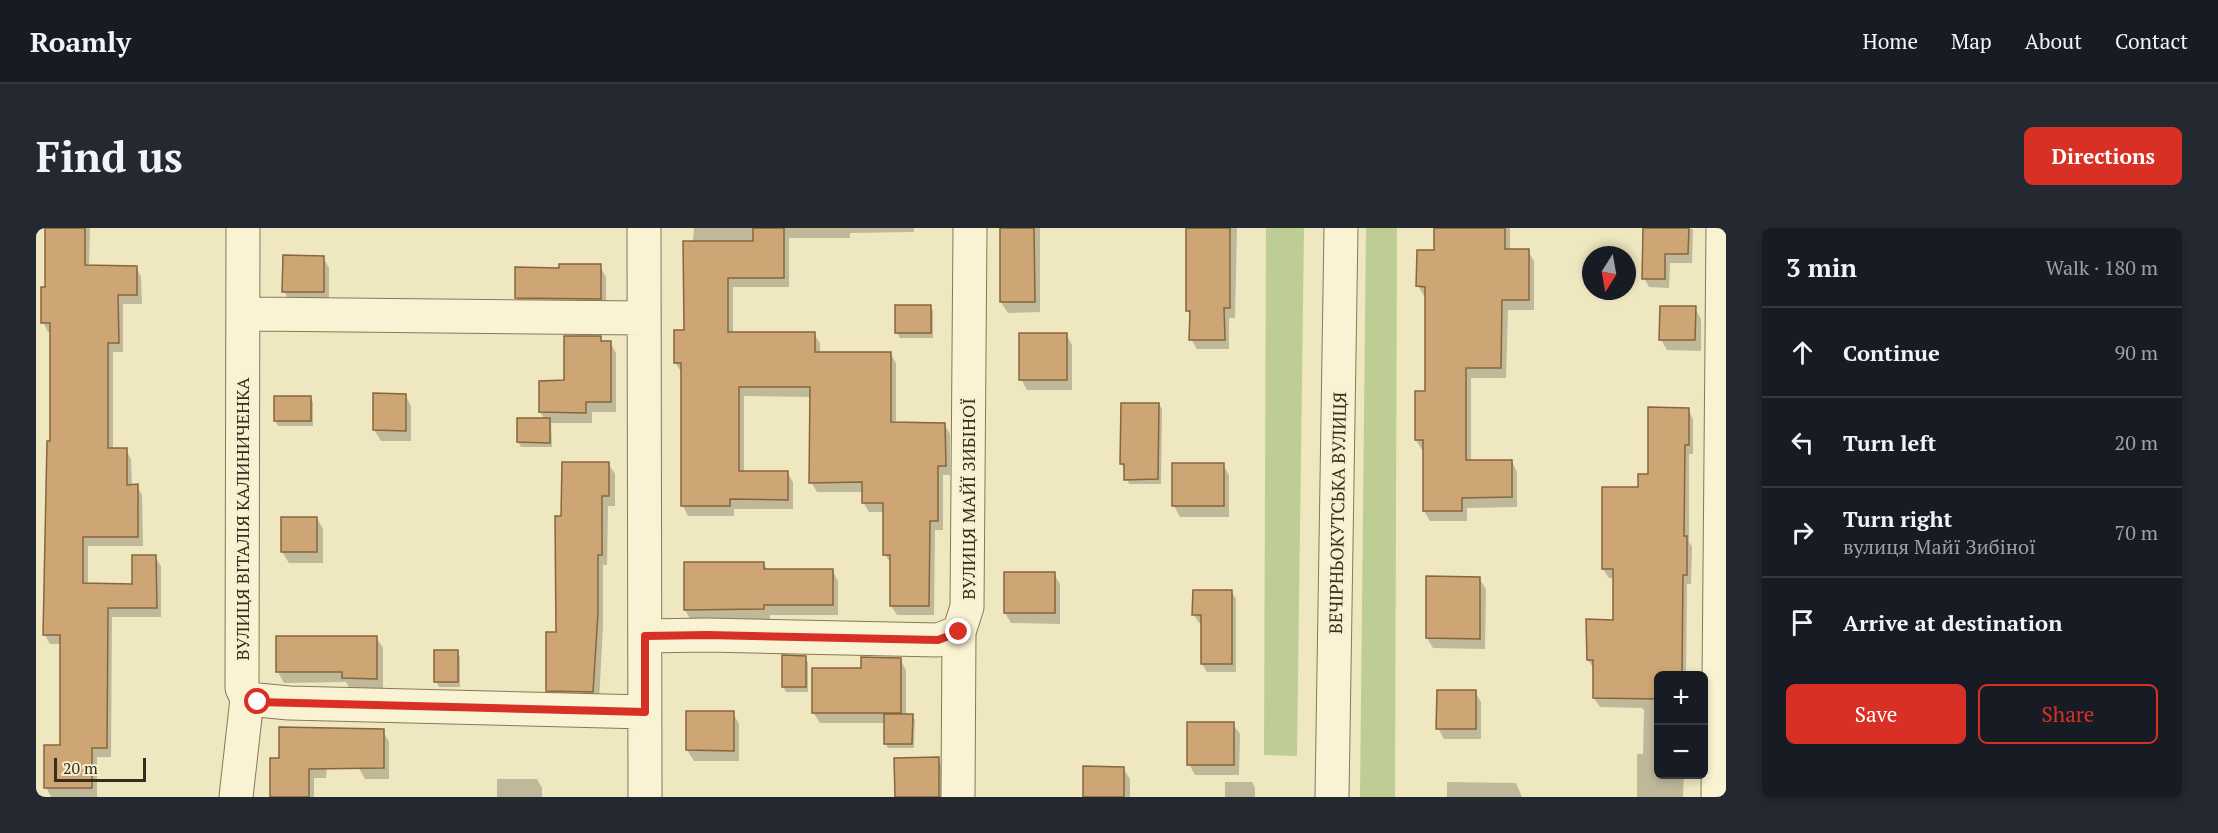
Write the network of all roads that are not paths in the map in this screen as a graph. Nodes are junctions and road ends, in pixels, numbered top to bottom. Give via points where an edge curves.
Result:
1 (243, 228) edge
2 (644, 228) edge
3 (970, 228) edge
4 (1341, 228) edge
5 (1723, 228) edge
6 (243, 314) junction
7 (644, 318) junction
8 (959, 632) junction
9 (645, 636) junction
10 (248, 699) junction
11 (645, 712) junction
12 (236, 797) edge
13 (645, 797) edge
14 (958, 797) edge
15 (1332, 797) edge
16 (1718, 797) edge

1 - 6 street, ВУЛИЦЯ ВІТАЛІЯ КАЛИНИЧЕНКА
2 - 7 street
3 - 8 street, ВУЛИЦЯ МАЙЇ ЗИБІНОЇ via 967,607
4 - 15 street, ВЕЧІРНЬОКУТСЬКА ВУЛИЦЯ
5 - 16 street
6 - 7 street
6 - 10 street, ВУЛИЦЯ ВІТАЛІЯ КАЛИНИЧЕНКА via 242,688
7 - 9 street
8 - 9 street via 938,640
8 - 14 street, ВУЛИЦЯ МАЙЇ ЗИБІНОЇ
9 - 11 street
10 - 11 street
10 - 12 street, ВУЛИЦЯ ВІТАЛІЯ КАЛИНИЧЕНКА
11 - 13 street

